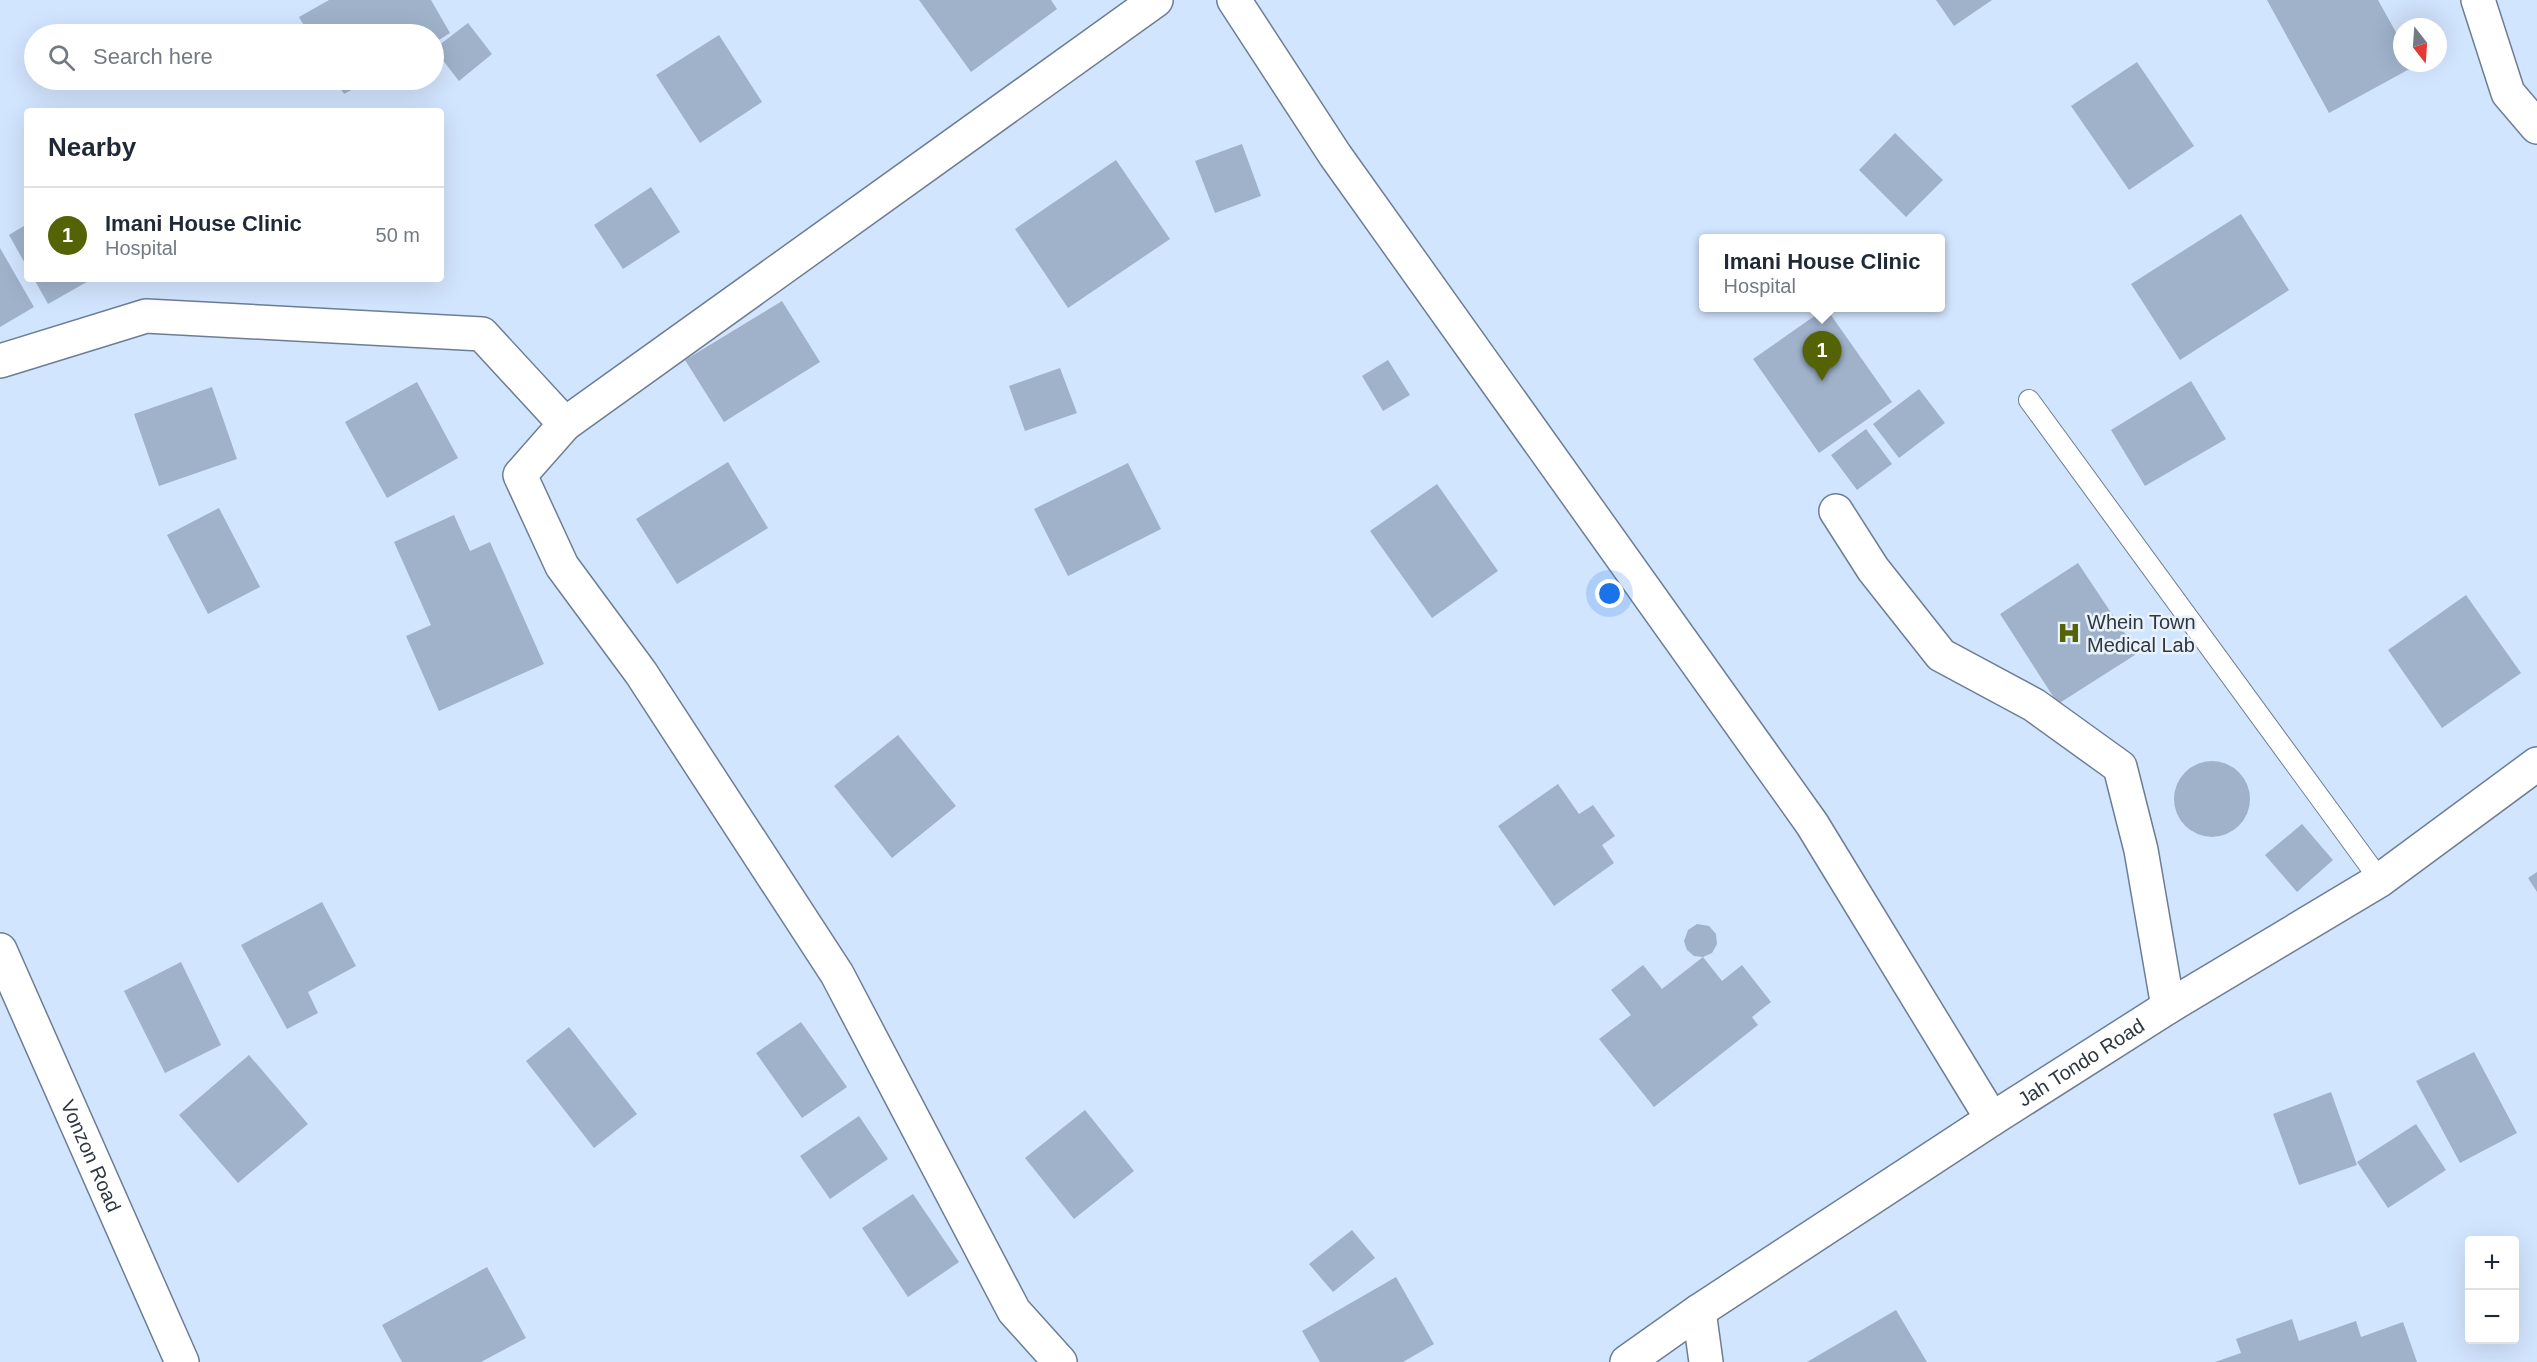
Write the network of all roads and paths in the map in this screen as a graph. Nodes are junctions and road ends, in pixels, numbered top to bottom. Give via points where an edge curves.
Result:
1 (1156, 0) edge
2 (1234, 0) edge
3 (2478, 0) edge
4 (2537, 127) edge
5 (0, 361) edge
6 (2029, 400) dead end
7 (566, 424) junction
8 (1836, 511) dead end
9 (2537, 764) edge
10 (2380, 879) junction
11 (0, 950) edge
12 (2168, 1008) junction
13 (1992, 1119) junction
14 (1699, 1311) junction
15 (182, 1362) edge
16 (1060, 1362) edge
17 (1627, 1362) edge
18 (1706, 1362) edge

1 - 7 street
2 - 13 street via 1335,155 1812,824
3 - 4 street via 2508,93
5 - 7 street via 146,316 482,334
6 - 10 lane
7 - 16 street via 520,475 561,566 641,673 837,974 1014,1311
8 - 12 street via 1873,569 1941,656 2034,705 2120,767 2141,850
9 - 10 street, Jah Tondo Road
10 - 12 street, Jah Tondo Road
11 - 15 street, Vonzon Road
12 - 13 street, Jah Tondo Road
13 - 14 street, Jah Tondo Road
14 - 17 street, Jah Tondo Road
14 - 18 street

